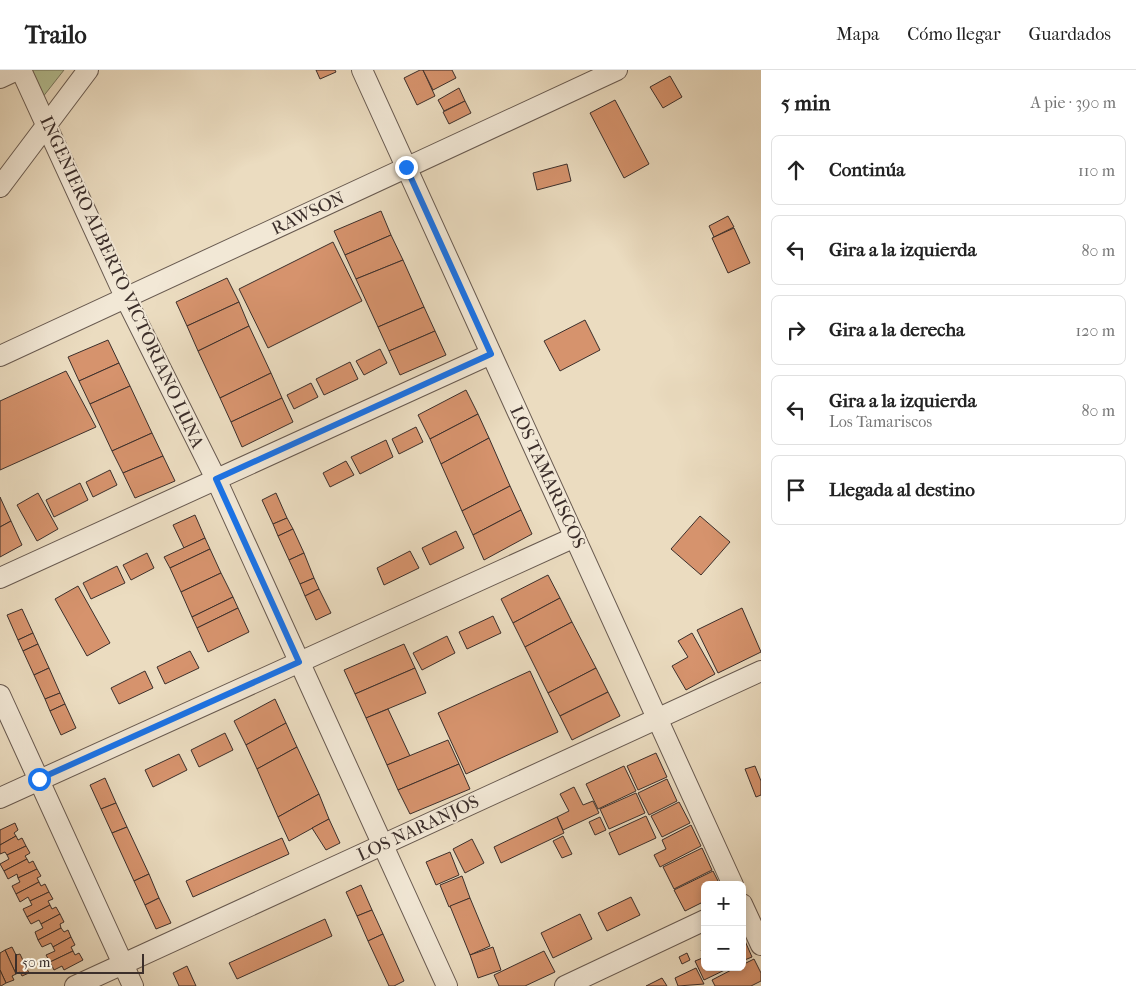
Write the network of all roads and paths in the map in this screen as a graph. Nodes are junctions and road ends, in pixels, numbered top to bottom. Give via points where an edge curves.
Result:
1 (19, 70) edge
2 (88, 70) edge
3 (362, 70) edge
4 (616, 70) edge
5 (0, 78) edge
6 (47, 124) junction
7 (406, 167) junction
8 (0, 187) edge
9 (126, 300) junction
10 (491, 354) junction
11 (0, 356) edge
12 (216, 479) junction
13 (575, 537) junction
14 (0, 578) edge
15 (299, 662) junction
16 (761, 671) edge
17 (0, 695) edge
18 (657, 717) junction
19 (39, 779) junction
20 (0, 798) edge
21 (382, 844) junction
22 (732, 881) edge
23 (746, 913) edge
24 (701, 922) edge
25 (761, 945) edge
26 (123, 964) junction
27 (75, 986) edge
28 (134, 986) edge
29 (447, 986) edge
30 (565, 986) edge

1 - 5 street
1 - 6 street, INGENIERO ALBERTO VICTORIANO LUNA
2 - 6 street
3 - 7 street, LOS TAMARISCOS
4 - 7 street, RAWSON
6 - 8 street
6 - 9 street, INGENIERO ALBERTO VICTORIANO LUNA
7 - 9 street, RAWSON
7 - 10 street, LOS TAMARISCOS
9 - 11 street, RAWSON
9 - 12 street, INGENIERO ALBERTO VICTORIANO LUNA
10 - 12 street
10 - 13 street, LOS TAMARISCOS
12 - 14 street
12 - 15 street, INGENIERO ALBERTO VICTORIANO LUNA
13 - 15 street
13 - 18 street, LOS TAMARISCOS
15 - 19 street
15 - 21 street, INGENIERO ALBERTO VICTORIANO LUNA
16 - 18 street, LOS NARANJOS
17 - 19 street
18 - 21 street, LOS NARANJOS
18 - 22 street, LOS TAMARISCOS
19 - 20 street
19 - 26 street
21 - 26 street, LOS NARANJOS
21 - 29 street, INGENIERO ALBERTO VICTORIANO LUNA
23 - 25 street
24 - 30 street
26 - 27 street, LOS NARANJOS
26 - 28 street

